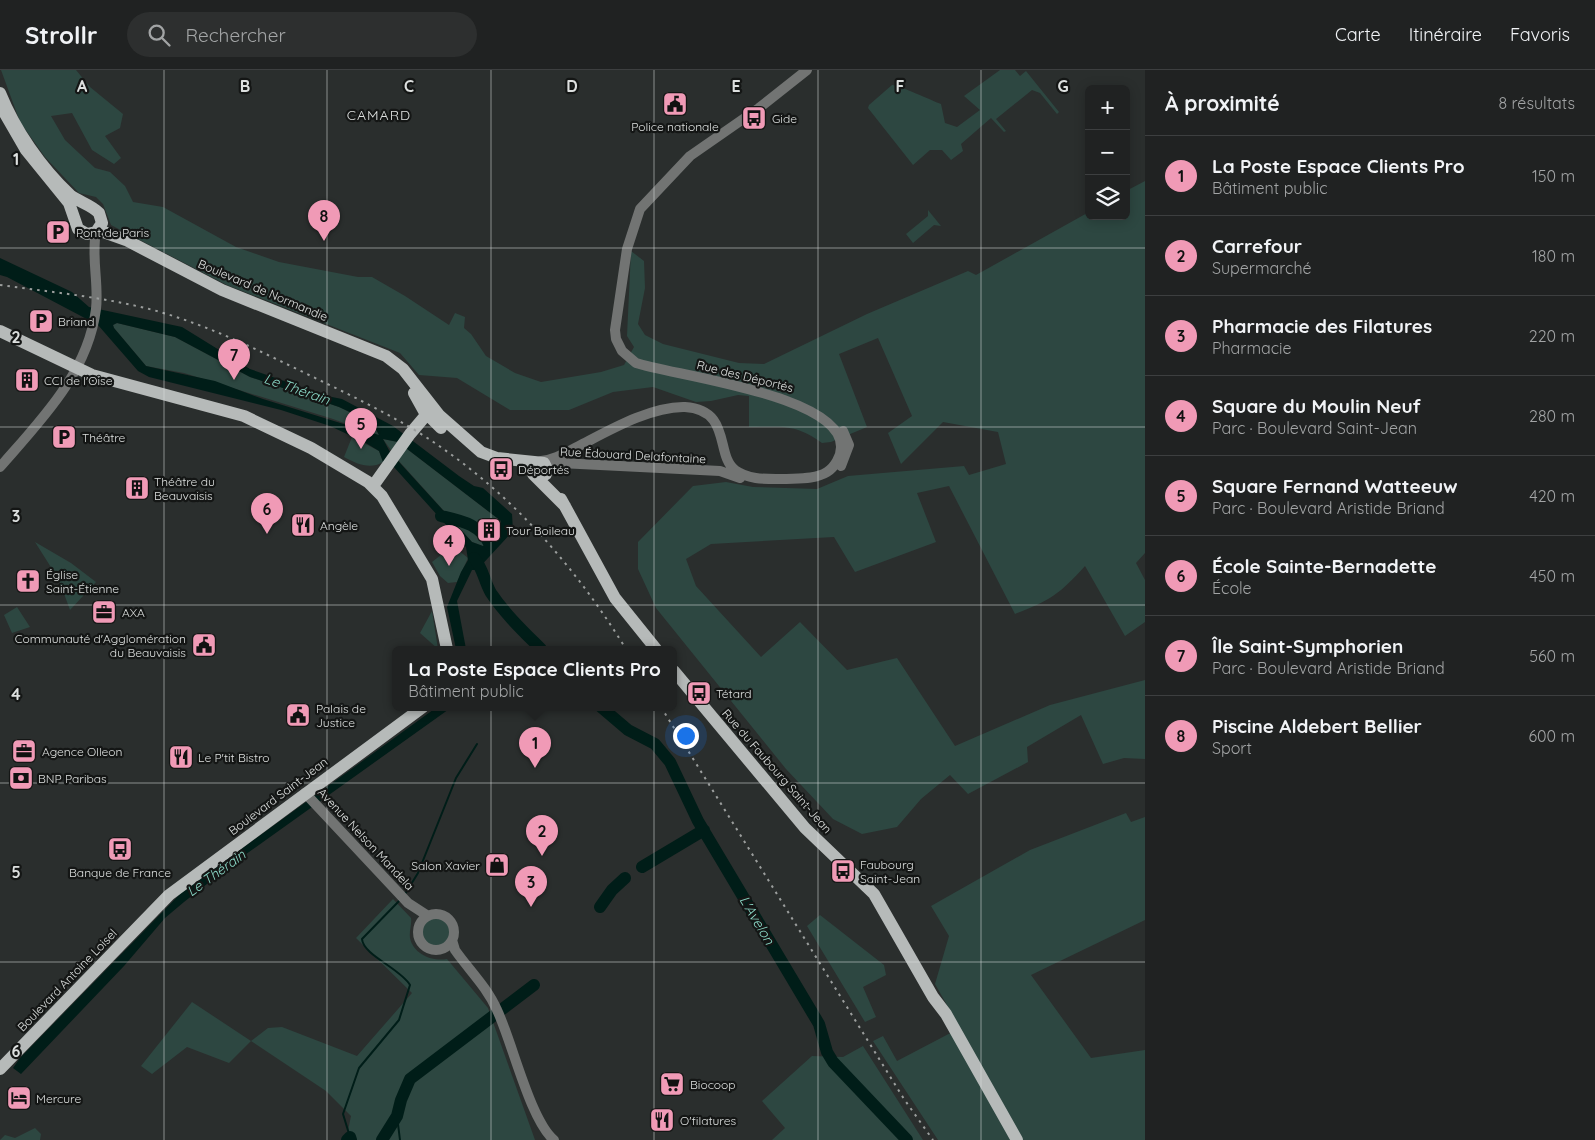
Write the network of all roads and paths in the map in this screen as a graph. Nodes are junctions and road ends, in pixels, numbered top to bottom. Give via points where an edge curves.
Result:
1 (807, 70) edge
2 (0, 93) edge
3 (0, 105) edge
4 (91, 208) junction
5 (75, 220) junction
6 (95, 229) junction
7 (624, 262) junction
8 (0, 330) edge
9 (430, 411) junction
10 (387, 465) junction
11 (0, 467) edge
12 (345, 467) junction
13 (540, 469) junction
14 (720, 471) joint
15 (373, 486) junction
16 (446, 646) edge
17 (654, 646) edge
18 (677, 675) edge
19 (418, 711) edge
20 (307, 795) junction
21 (404, 899) junction
22 (153, 910) joint
23 (428, 916) junction
24 (418, 926) junction
25 (452, 940) junction
26 (442, 949) junction
27 (466, 965) junction
28 (0, 1069) edge
29 (534, 1106) junction
30 (1010, 1126) junction
31 (541, 1140) edge
32 (554, 1140) edge
33 (1017, 1140) edge
34 (1022, 1140) edge

1 - 7 street, Rue des Déportés via 694,154 650,197 636,220
2 - 4 main road via 13,122 40,160 68,192
3 - 5 main road via 26,150 69,203
4 - 5 main road via 81,210
4 - 6 main road via 98,212
5 - 6 main road via 77,228
6 - 9 main road, Boulevard de Normandie via 126,240 215,287 393,360 407,374
6 - 11 street via 98,288 94,323 82,358 65,388
7 - 13 street, Rue des Déportés via 616,334 619,347 627,357 645,366 770,394 800,405 834,428 841,442 838,458 827,472 810,477 760,479 746,475 731,466 720,432 710,418 685,407 667,409 625,423 556,457
7 - 14 street, Rue des Déportés via 621,335 631,353 644,360 768,388 797,398 834,419 848,442 840,468 822,481 753,482
8 - 12 main road via 92,375 244,416
9 - 10 main road
9 - 13 main road, Rue des Déportés via 484,454
10 - 12 main road via 372,470
10 - 15 main road
12 - 15 main road
13 - 14 street, Rue Édouard Delafontaine via 560,463
13 - 17 main road via 565,506 615,598
15 - 16 main road via 432,579
18 - 30 main road, Rue du Faubourg Saint-Jean via 808,832 874,894
19 - 20 main road, Boulevard Saint-Jean
20 - 21 street, Avenue Nelson Mandela
20 - 22 main road, Boulevard Saint-Jean via 174,890
21 - 23 street, Avenue Nelson Mandela
21 - 24 street, Avenue Nelson Mandela via 417,917
22 - 28 main road, Boulevard Antoine Loisel
23 - 24 street
23 - 25 street, Avenue Nelson Mandela via 439,914 449,920 453,929
24 - 26 street, Avenue Nelson Mandela via 422,944 432,950
25 - 26 street
25 - 27 street, Avenue Nelson Mandela
26 - 27 street, Avenue Nelson Mandela
27 - 29 street, Avenue Nelson Mandela via 494,1003
29 - 31 street, Avenue Nelson Mandela
29 - 32 street, Avenue Nelson Mandela
30 - 33 main road, Rue du Faubourg Saint-Jean
30 - 34 main road, Rue du Faubourg Saint-Jean

